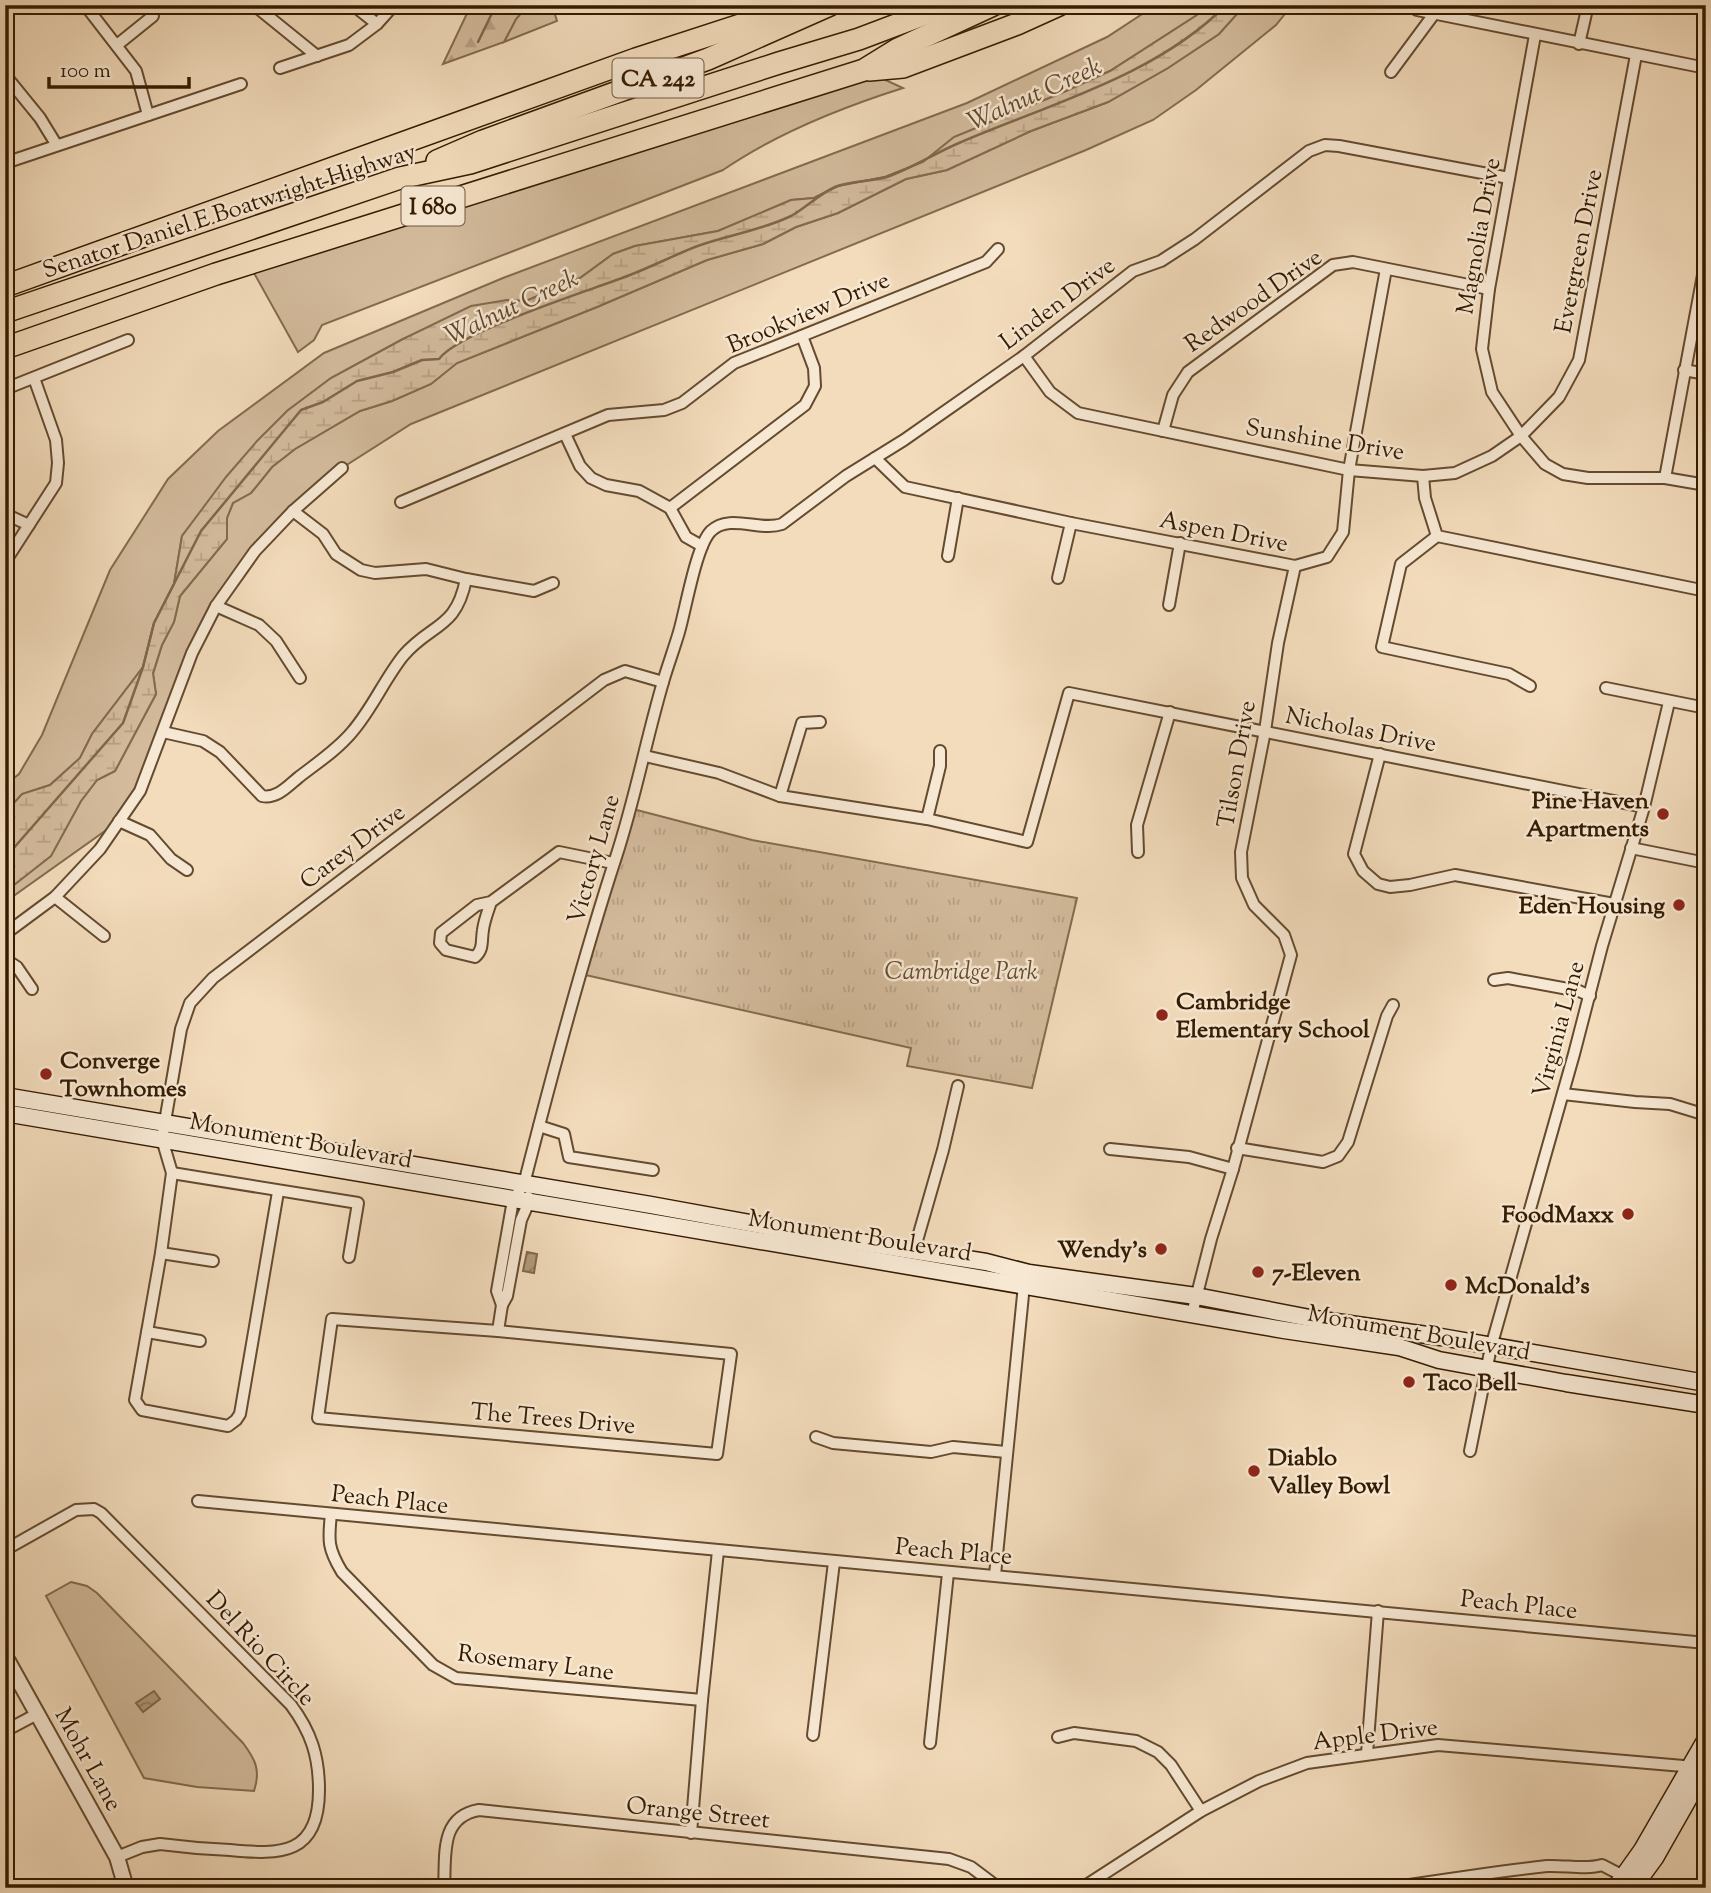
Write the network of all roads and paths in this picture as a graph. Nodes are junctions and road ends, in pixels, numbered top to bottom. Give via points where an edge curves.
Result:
1 (85, 5) edge
2 (254, 5) edge
3 (353, 5) edge
4 (394, 5) edge
5 (752, 5) edge
6 (802, 5) edge
7 (830, 5) edge
8 (949, 5) edge
9 (993, 5) edge
10 (1059, 5) edge
11 (1588, 5) edge
12 (1417, 10) dead end
13 (1434, 14) junction
14 (153, 16) dead end
15 (377, 24) junction
16 (1535, 35) junction
17 (1579, 44) junction
18 (117, 45) junction
19 (317, 55) junction
20 (1636, 55) junction
21 (280, 68) dead end
22 (1706, 68) edge
23 (864, 70) junction
24 (1391, 72) dead end
25 (5, 75) edge
26 (241, 83) dead end
27 (148, 115) junction
28 (454, 124) junction
29 (56, 144) junction
30 (5, 163) edge
31 (470, 163) junction
32 (400, 177) junction
33 (1509, 177) junction
34 (998, 249) dead end
35 (1706, 260) edge
36 (1386, 269) junction
37 (5, 286) edge
38 (1489, 289) junction
39 (5, 312) edge
40 (5, 326) edge
41 (802, 336) junction
42 (128, 340) dead end
43 (5, 348) edge
44 (1024, 356) junction
45 (1684, 370) junction
46 (1706, 374) edge
47 (34, 378) junction
48 (5, 389) edge
49 (1163, 431) junction
50 (565, 434) junction
51 (1521, 436) junction
52 (875, 458) junction
53 (342, 468) dead end
54 (1349, 470) junction
55 (1423, 476) junction
56 (1665, 478) junction
57 (1706, 485) edge
58 (958, 498) junction
59 (401, 502) dead end
60 (670, 508) junction
61 (293, 511) junction
62 (5, 514) edge
63 (1071, 523) junction
64 (29, 525) junction
65 (1437, 536) junction
66 (1180, 543) junction
67 (702, 547) junction
68 (948, 556) dead end
69 (5, 562) edge
70 (1295, 566) junction
71 (1058, 578) dead end
72 (466, 579) junction
73 (553, 583) dead end
74 (1706, 591) edge
75 (1169, 605) dead end
76 (216, 606) junction
77 (300, 678) dead end
78 (663, 682) junction
79 (1530, 686) dead end
80 (1606, 688) dead end
81 (1669, 702) junction
82 (1706, 708) edge
83 (1170, 712) junction
84 (820, 722) dead end
85 (1265, 731) junction
86 (163, 732) junction
87 (940, 751) dead end
88 (1380, 754) junction
89 (645, 756) junction
90 (780, 796) junction
91 (1644, 807) junction
92 (927, 819) junction
93 (119, 821) junction
94 (1631, 848) junction
95 (1138, 852) dead end
96 (613, 863) junction
97 (1706, 863) edge
98 (187, 870) dead end
99 (55, 897) junction
100 (491, 902) junction
101 (1614, 904) junction
102 (5, 934) edge
103 (104, 936) dead end
104 (5, 959) edge
105 (1494, 980) dead end
106 (32, 989) dead end
107 (1590, 996) junction
108 (1393, 1005) dead end
109 (958, 1086) dead end
110 (1563, 1094) junction
111 (5, 1096) edge
112 (5, 1114) edge
113 (1706, 1115) edge
114 (539, 1126) junction
115 (164, 1131) junction
116 (1237, 1148) junction
117 (1110, 1149) dead end
118 (1233, 1169) junction
119 (653, 1170) dead end
120 (172, 1173) junction
121 (524, 1184) junction
122 (278, 1192) junction
123 (521, 1201) junction
124 (914, 1251) junction
125 (161, 1253) junction
126 (349, 1257) dead end
127 (214, 1261) dead end
128 (1024, 1285) junction
129 (1196, 1296) junction
130 (502, 1305) junction
131 (1192, 1314) junction
132 (498, 1331) junction
133 (147, 1332) junction
134 (200, 1341) dead end
135 (1492, 1347) junction
136 (1599, 1366) junction
137 (1487, 1367) junction
138 (1698, 1382) edge
139 (1566, 1383) junction
140 (1620, 1391) junction
141 (1706, 1405) edge
142 (816, 1437) dead end
143 (1470, 1451) dead end
144 (1006, 1452) junction
145 (198, 1501) dead end
146 (331, 1514) junction
147 (5, 1550) edge
148 (718, 1551) junction
149 (835, 1562) junction
150 (948, 1573) junction
151 (995, 1575) junction
152 (1378, 1611) junction
153 (1706, 1643) edge
154 (5, 1656) edge
155 (702, 1700) junction
156 (37, 1714) junction
157 (5, 1731) edge
158 (813, 1735) dead end
159 (1058, 1737) dead end
160 (1706, 1739) edge
161 (930, 1743) dead end
162 (1367, 1753) junction
163 (1689, 1767) junction
164 (1706, 1768) edge
165 (1202, 1811) junction
166 (691, 1833) junction
167 (117, 1857) junction
168 (1626, 1884) edge
169 (126, 1888) edge
170 (444, 1888) edge
171 (999, 1888) edge
172 (1082, 1888) edge
173 (1389, 1888) edge

1 - 18 street
2 - 19 street
3 - 15 street
4 - 15 street
5 - 28 highway via 583,66
6 - 28 highway
7 - 32 highway, CA 242 via 708,59 483,141
8 - 31 highway, Senator Daniel E Boatwright Highway / I 680 via 859,39
9 - 23 highway, I 680
10 - 23 highway via 903,67
11 - 17 street
12 - 13 street
13 - 16 street
13 - 24 street
14 - 18 street
15 - 19 street via 349,45
16 - 17 street
16 - 33 street, Magnolia Drive
17 - 20 street
18 - 27 street via 136,71
19 - 21 street
20 - 22 street
20 - 51 street, Evergreen Drive via 1579,360 1559,397
23 - 43 highway, I 680 via 216,274
25 - 29 street
26 - 27 street
27 - 29 street
28 - 37 highway
29 - 30 street
31 - 32 highway, Senator Daniel E Boatwright Highway / I 680
31 - 40 highway, I 680 via 440,180
32 - 39 highway, Senator Daniel E Boatwright Highway / I 680
33 - 38 street, Magnolia Drive
33 - 44 street, Linden Drive via 1325,145 1309,151 1195,239 1161,261 1133,271
34 - 41 street, Brookview Drive via 986,262
35 - 45 street
36 - 38 street, Redwood Drive
36 - 49 street, Redwood Drive via 1353,262 1333,265 1188,372 1173,395
36 - 54 street, Aspen Drive
38 - 51 street, Magnolia Drive via 1482,349 1492,392
41 - 50 street, Brookview Drive via 734,363 682,403 664,410 608,415
41 - 60 street via 814,368 815,386 805,405
42 - 47 street
44 - 49 street, Sunshine Drive via 1050,392 1077,413
44 - 52 street, Linden Drive
45 - 46 street
45 - 56 street
47 - 48 street
47 - 64 street via 56,440 58,463 56,483
49 - 54 street, Sunshine Drive
50 - 59 street, Brookview Drive
50 - 60 street via 591,478 639,491
51 - 55 street, Sunshine Drive via 1455,473
51 - 56 street via 1545,464 1563,474
52 - 58 street, Aspen Drive via 905,487
52 - 67 street, Linden Drive via 782,524 771,528 728,522 709,533
53 - 61 street
54 - 55 street, Sunshine Drive
54 - 70 street, Aspen Drive via 1343,532 1327,557
55 - 65 street
56 - 57 street
58 - 63 street, Aspen Drive
58 - 68 street
60 - 67 street via 686,537
61 - 72 street via 323,534 336,554 361,570 426,569
61 - 76 street via 255,551
62 - 64 street
63 - 66 street, Aspen Drive
63 - 71 street
64 - 69 street
65 - 74 street
65 - 79 street via 1401,564 1382,647 1509,674
66 - 70 street, Aspen Drive
66 - 75 street
67 - 78 street, Victory Lane
70 - 85 street, Tilson Drive
72 - 73 street via 534,591
72 - 86 street via 449,620 404,655 354,730 338,748 276,795 262,796 203,741
76 - 77 street via 259,625 276,641
76 - 86 street via 192,653
78 - 89 street, Victory Lane
78 - 115 street, Carey Drive via 625,671 604,680 213,978 190,1003 181,1029
80 - 81 street
81 - 82 street
81 - 91 street, Virginia Lane
83 - 85 street, Nicholas Drive
83 - 92 street, Nicholas Drive via 1069,693 1027,842
83 - 95 street via 1137,825
84 - 90 street via 802,723
85 - 88 street, Nicholas Drive
85 - 116 street, Tilson Drive via 1241,852 1242,878 1254,905 1284,934 1291,955
86 - 93 street via 140,791
87 - 92 street
88 - 91 street, Nicholas Drive
88 - 101 street via 1354,854 1363,871 1378,884 1410,886 1455,875
89 - 90 street via 719,774
89 - 96 street, Victory Lane
90 - 92 street
91 - 94 street, Virginia Lane
93 - 98 street via 150,835
93 - 99 street via 100,849
94 - 97 street
94 - 101 street, Virginia Lane
96 - 100 street via 559,852
96 - 114 street, Victory Lane
99 - 102 street
99 - 103 street
100 - 100 street via 477,905 440,933 443,947 478,955
101 - 107 street, Virginia Lane
104 - 106 street via 17,967
105 - 107 street via 1507,978
107 - 110 street, Virginia Lane
108 - 116 street via 1348,1142 1338,1156 1323,1162
109 - 124 street
110 - 113 street via 1670,1104
110 - 135 street, Virginia Lane
111 - 115 main road, Monument Boulevard
112 - 115 main road, Monument Boulevard
114 - 119 street via 564,1134 569,1157
114 - 121 street, Victory Lane
115 - 120 street
115 - 121 main road, Monument Boulevard
115 - 123 main road, Monument Boulevard via 233,1153
116 - 118 street
117 - 118 street via 1189,1157
118 - 129 street
120 - 122 street
120 - 125 street
121 - 123 street
121 - 124 main road, Monument Boulevard
122 - 126 street via 358,1203
122 - 133 street via 236,1420 228,1426 142,1410 135,1400
123 - 128 main road, Monument Boulevard
123 - 130 street
123 - 130 street via 497,1291
124 - 129 main road, Monument Boulevard via 1029,1273
125 - 127 street
125 - 133 street
128 - 131 main road, Monument Boulevard
128 - 144 street
129 - 131 street
129 - 135 main road, Monument Boulevard
130 - 132 street
131 - 137 main road, Monument Boulevard via 1399,1347 1438,1360
132 - 132 street, The Trees Drive via 731,1354 717,1454 318,1418 332,1319
133 - 134 street
135 - 136 main road, Monument Boulevard
135 - 137 street, Virginia Lane
136 - 138 main road, Monument Boulevard
136 - 139 main road
137 - 139 main road, Monument Boulevard
137 - 143 street, Virginia Lane
138 - 140 main road via 1677,1389
139 - 140 main road, Monument Boulevard
140 - 141 main road, Monument Boulevard
142 - 144 street via 833,1443 932,1452 953,1447
144 - 151 street
145 - 146 street, Peach Place
146 - 148 street, Peach Place
146 - 155 street, Rosemary Lane via 328,1543 342,1572 446,1674
147 - 167 street, Del Rio Circle via 76,1510 101,1513 277,1690 311,1737 319,1765 315,1819 289,1849 266,1853 151,1845
148 - 149 street, Peach Place
148 - 155 street
149 - 150 street, Peach Place
149 - 158 street
150 - 151 street, Peach Place
150 - 161 street
151 - 152 street, Peach Place
152 - 153 street, Peach Place
152 - 162 street
154 - 156 street, Mohr Lane
155 - 166 street
156 - 157 street
156 - 167 street, Mohr Lane
159 - 165 street via 1074,1733 1136,1741 1158,1752
160 - 163 main road
162 - 163 street, Apple Drive via 1438,1745
162 - 165 street, Apple Drive via 1307,1763 1259,1781
163 - 164 street, Apple Drive
163 - 168 main road
164 - 168 main road via 1656,1858
165 - 172 street, Apple Drive
166 - 170 street, Orange Street via 468,1812 452,1825 447,1839
166 - 171 street, Orange Street via 948,1859 971,1867
167 - 169 street, Mohr Lane
168 - 173 street via 1602,1865 1563,1865

